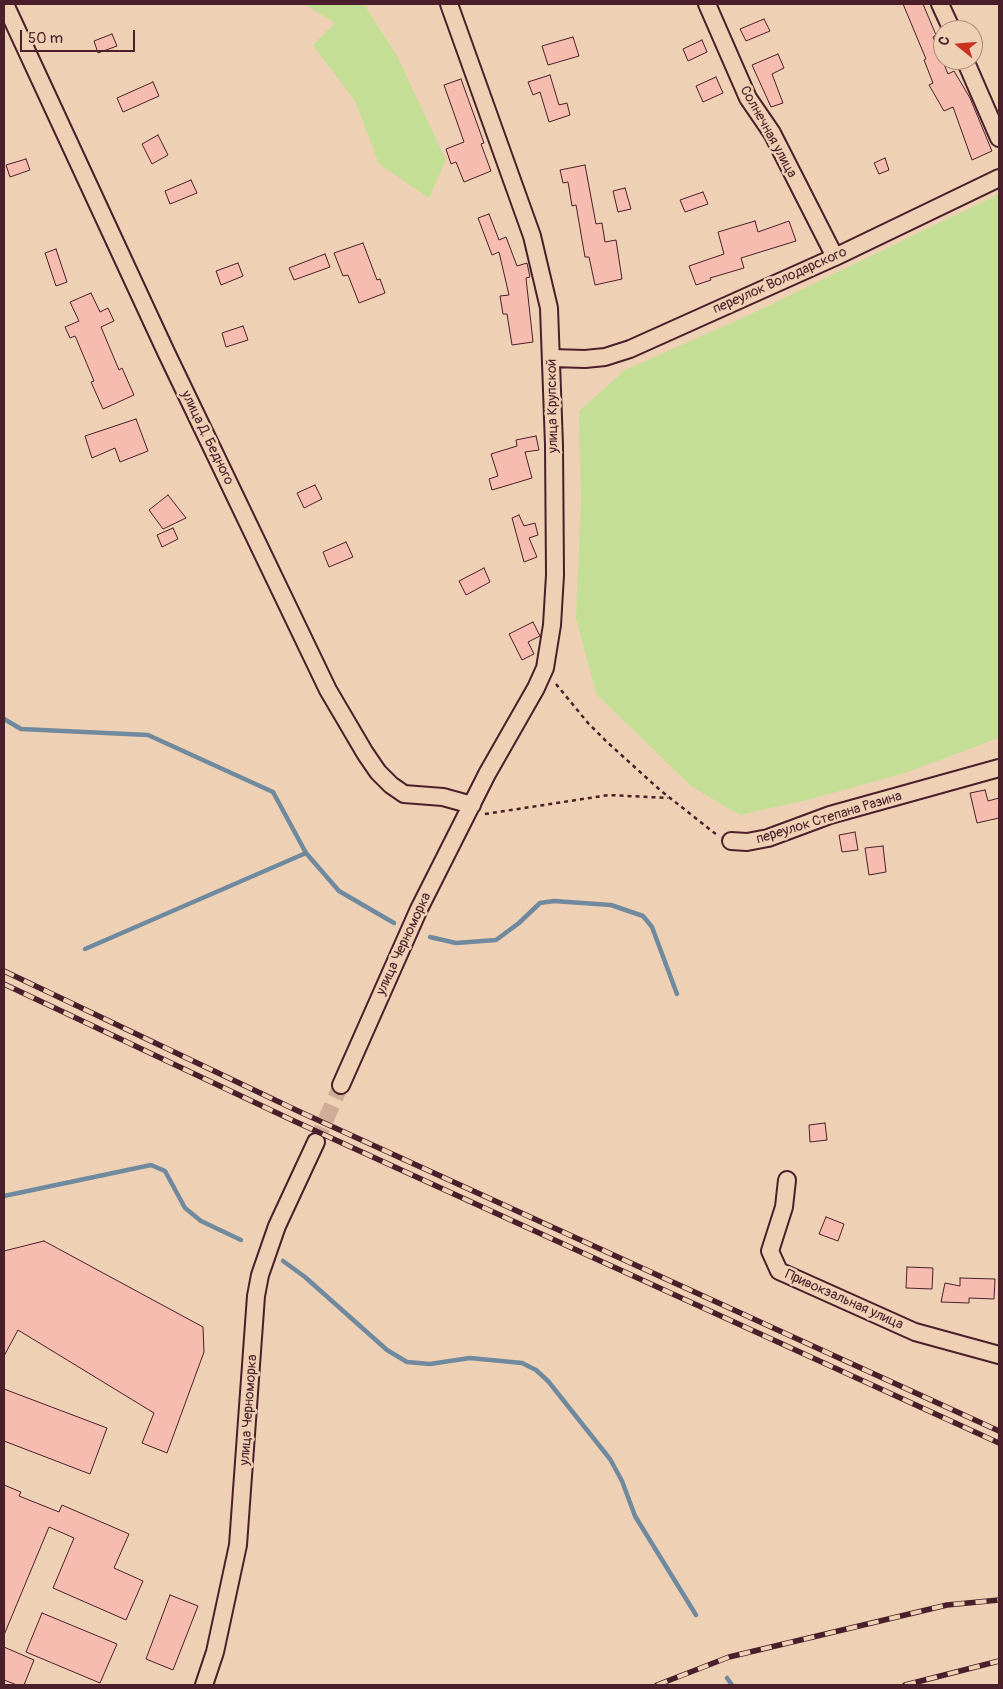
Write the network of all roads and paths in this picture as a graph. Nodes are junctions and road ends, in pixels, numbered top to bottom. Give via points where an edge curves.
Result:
1 (5, 4) edge
2 (448, 4) edge
3 (707, 4) edge
4 (940, 4) edge
5 (947, 20) edge
6 (969, 70) edge
7 (999, 138) edge
8 (999, 178) edge
9 (835, 257) junction
10 (552, 358) junction
11 (545, 668) junction
12 (999, 768) edge
13 (670, 798) junction
14 (470, 809) junction
15 (731, 841) joint
16 (341, 1085) tunnel mouth
17 (316, 1142) tunnel mouth
18 (787, 1180) dead end
19 (999, 1355) edge
20 (204, 1685) edge

1 - 14 street, улица Д. Бедного via 166,352 328,690 365,753 384,778 404,794 443,797
2 - 10 street, улица Крупской via 532,236 549,308
3 - 9 street, Солнечная улица via 748,98 772,133
4 - 5 street
6 - 7 street
8 - 9 street, переулок Володарского
9 - 10 street, переулок Володарского via 630,349 605,357
10 - 11 street, улица Крупской via 555,575
11 - 13 path via 588,723
11 - 14 street, улица Крупской
12 - 15 street, переулок Степана Разина via 830,815 768,838
13 - 14 path via 609,795 496,814
13 - 15 path via 716,834
14 - 16 street, улица Черноморка via 419,909
17 - 20 street, улица Черноморка via 277,1226 260,1275 238,1545 215,1652
18 - 19 street, Привокзальная улица via 784,1207 770,1251 779,1270 915,1332

